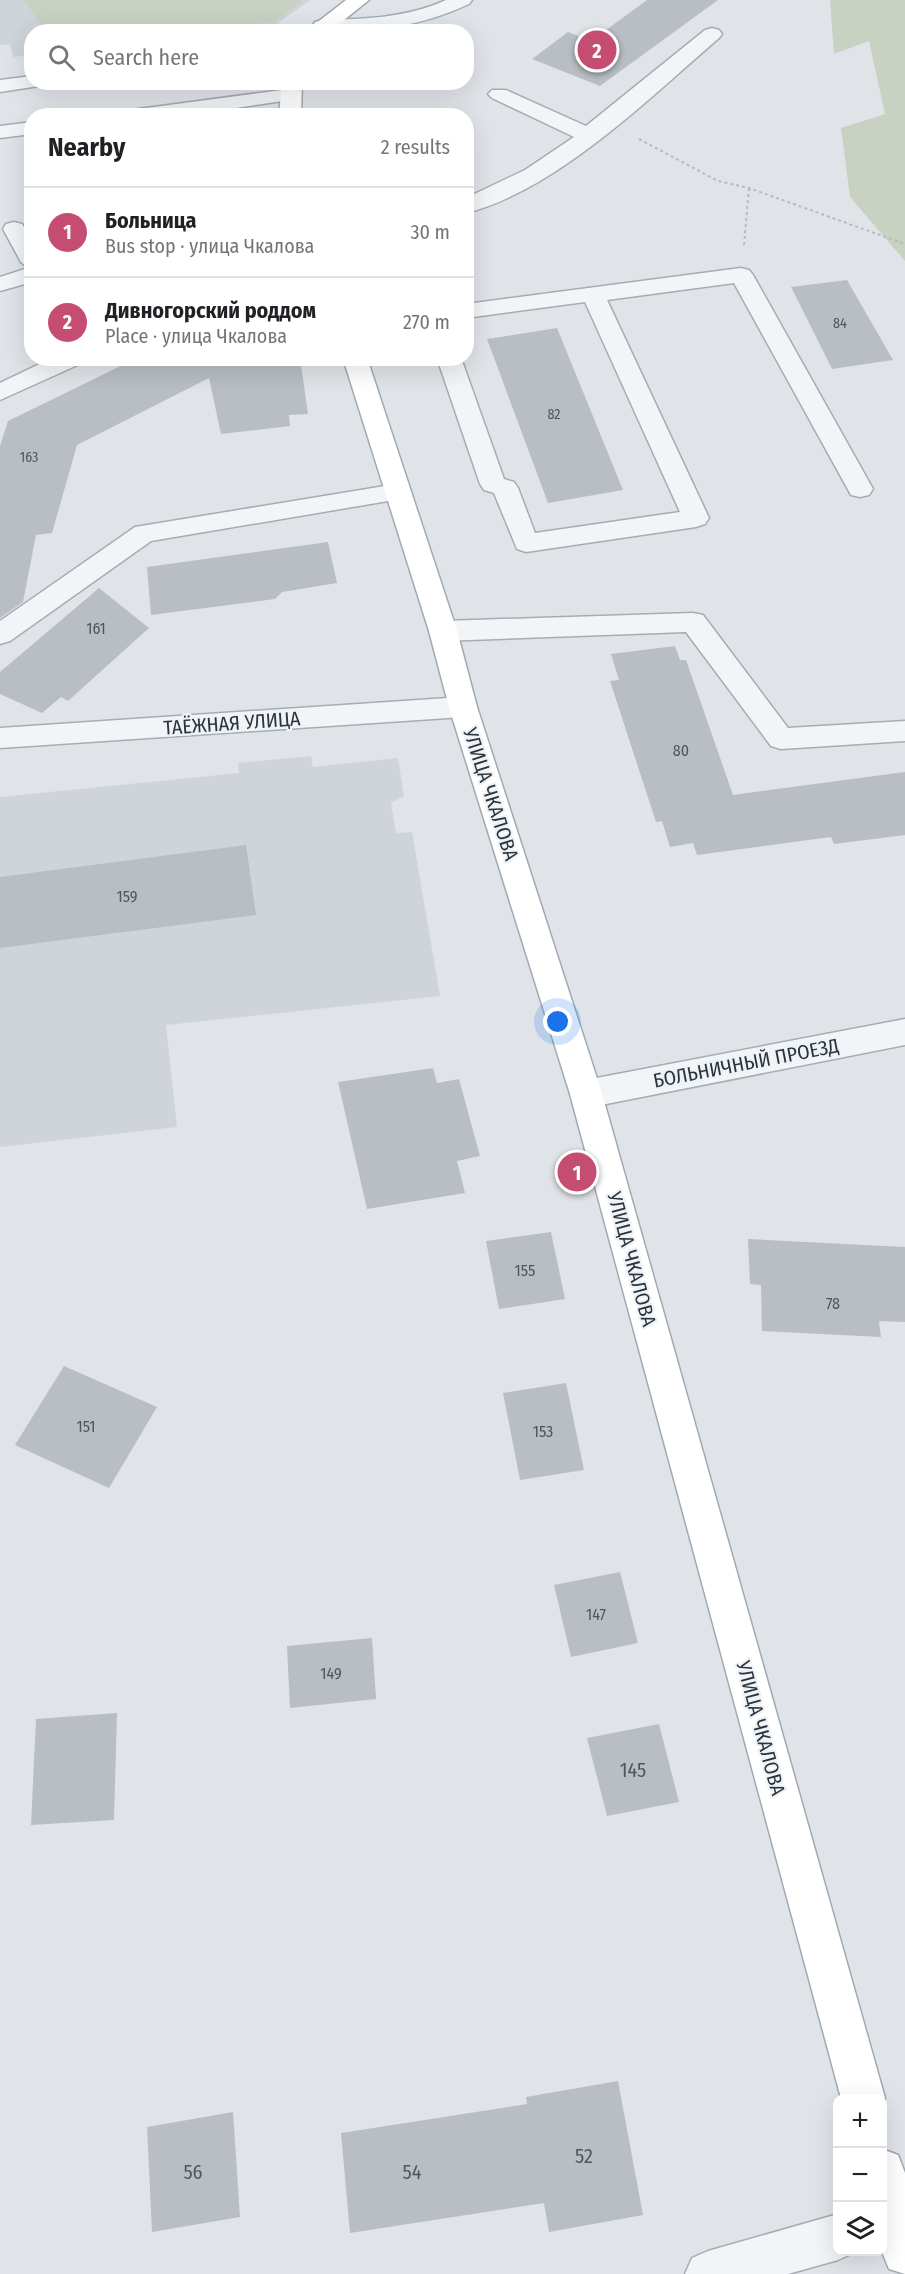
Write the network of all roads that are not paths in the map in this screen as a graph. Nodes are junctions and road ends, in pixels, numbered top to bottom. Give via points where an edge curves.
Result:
1 (359, 0) edge
2 (462, 0) edge
3 (326, 24) edge
4 (380, 24) edge
5 (712, 34) dead end
6 (24, 83) edge
7 (0, 86) edge
8 (499, 94) dead end
9 (290, 98) edge
10 (202, 108) edge
11 (24, 129) edge
12 (0, 132) edge
13 (588, 135) junction
14 (474, 203) edge
15 (14, 229) dead end
16 (24, 247) edge
17 (24, 276) edge
18 (0, 284) edge
19 (593, 294) junction
20 (474, 310) edge
21 (57, 366) edge
22 (358, 366) edge
23 (452, 366) edge
24 (0, 392) edge
25 (860, 489) dead end
26 (397, 492) junction
27 (443, 631) junction
28 (0, 634) edge
29 (463, 707) junction
30 (905, 731) edge
31 (31, 736) junction
32 (0, 738) edge
33 (0, 752) edge
34 (905, 1032) edge
35 (586, 1094) junction
36 (862, 2094) edge
37 (887, 2192) edge
38 (898, 2237) edge
39 (833, 2238) edge
40 (708, 2274) edge

1 - 3 main road
2 - 4 street via 411,20
5 - 13 street
6 - 7 street
8 - 13 street
9 - 10 street
11 - 12 street
13 - 14 street via 521,183
15 - 16 street
17 - 18 street
19 - 20 street
19 - 23 street via 696,518 526,543 505,488 492,484
19 - 25 street via 741,275
21 - 24 street
22 - 26 main road, УЛИЦА ЧКАЛОВА
26 - 27 main road, УЛИЦА ЧКАЛОВА
26 - 28 street via 144,533
27 - 29 main road, УЛИЦА ЧКАЛОВА
27 - 30 street via 693,622 781,740
29 - 31 street, ТАЁЖНАЯ УЛИЦА
29 - 35 main road, УЛИЦА ЧКАЛОВА
31 - 32 street, ТАЁЖНАЯ УЛИЦА
31 - 33 street
34 - 35 street, БОЛЬНИЧНЫЙ ПРОЕЗД
35 - 36 main road, УЛИЦА ЧКАЛОВА
37 - 38 main road
39 - 40 street

